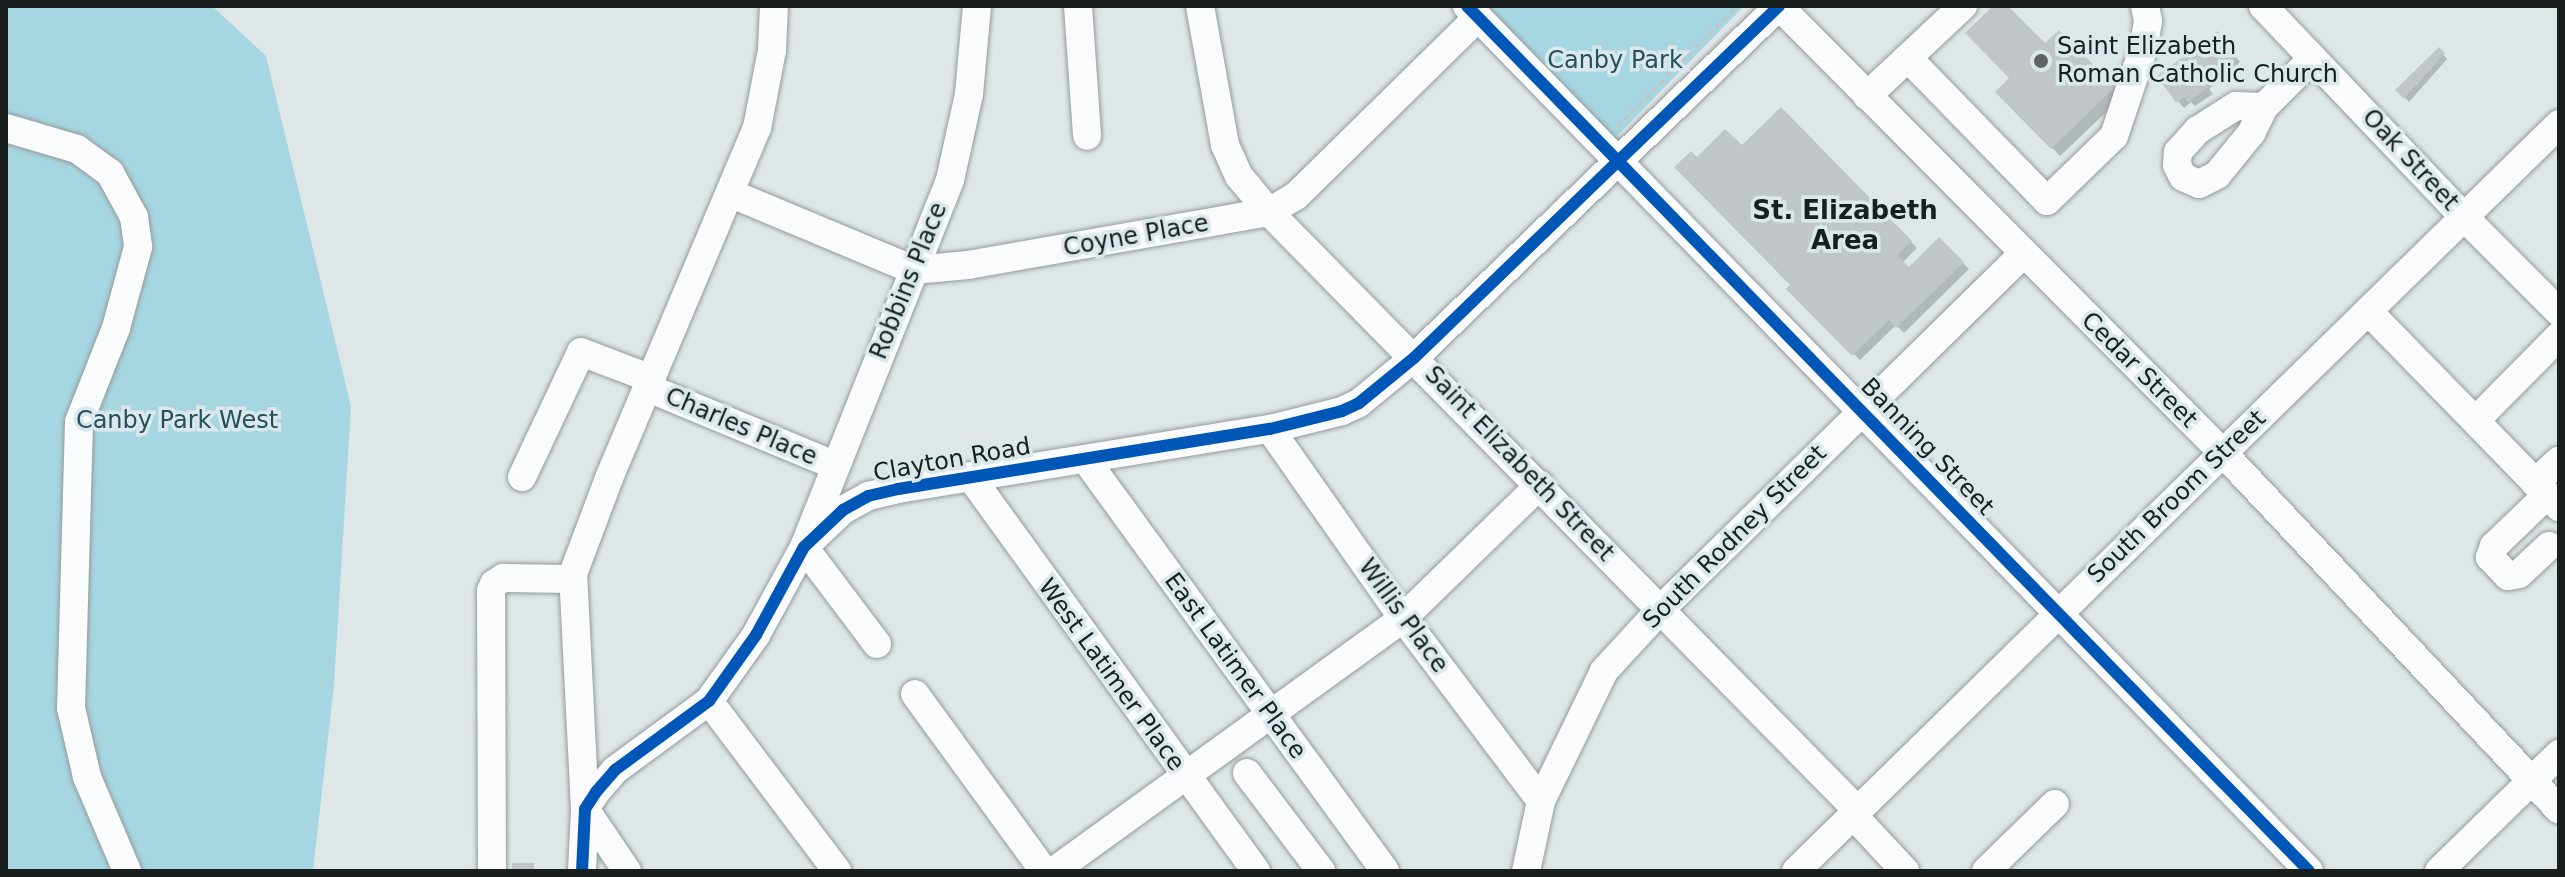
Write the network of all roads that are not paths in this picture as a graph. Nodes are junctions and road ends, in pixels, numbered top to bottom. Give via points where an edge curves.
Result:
1 (774, 6) edge
2 (977, 6) edge
3 (1078, 6) edge
4 (1200, 6) edge
5 (1779, 6) edge
6 (1963, 6) edge
7 (2145, 6) edge
8 (2269, 8) edge
9 (1473, 12) edge
10 (1908, 58) junction
11 (2313, 58) junction
12 (1867, 96) junction
13 (2264, 107) dead end
14 (2559, 124) edge
15 (6, 128) edge
16 (1087, 136) dead end
17 (1610, 152) junction
18 (732, 194) junction
19 (1269, 212) junction
20 (2465, 218) junction
21 (2022, 255) junction
22 (914, 270) junction
23 (2391, 289) junction
24 (2368, 311) junction
25 (2559, 312) edge
26 (2559, 336) edge
27 (2402, 343) junction
28 (1415, 357) junction
29 (650, 384) junction
30 (1861, 412) junction
31 (2476, 420) junction
32 (1270, 429) junction
33 (2222, 452) junction
34 (1086, 460) junction
35 (2559, 461) edge
36 (834, 465) junction
37 (970, 476) junction
38 (522, 477) dead end
39 (1540, 485) junction
40 (2547, 495) edge
41 (2549, 546) dead end
42 (804, 547) junction
43 (573, 577) junction
44 (1661, 609) junction
45 (2059, 613) junction
46 (1403, 618) junction
47 (877, 644) dead end
48 (915, 694) dead end
49 (709, 701) junction
50 (1270, 713) junction
51 (2559, 754) edge
52 (1247, 773) dead end
53 (1183, 776) junction
54 (2532, 780) junction
55 (1541, 801) junction
56 (2055, 804) dead end
57 (585, 809) junction
58 (2559, 809) edge
59 (1854, 811) junction
60 (1377, 868) edge
61 (127, 871) edge
62 (492, 871) edge
63 (582, 871) edge
64 (627, 871) edge
65 (837, 871) edge
66 (1044, 871) edge
67 (1054, 871) edge
68 (1256, 871) edge
69 (1321, 871) edge
70 (1526, 871) edge
71 (1796, 871) edge
72 (1905, 871) edge
73 (1986, 871) edge
74 (2309, 871) edge
75 (2439, 871) edge

1 - 18 street via 772,50 757,128
2 - 22 street, Robbins Place via 969,94 950,180
3 - 16 street
4 - 19 street, Saint Elizabeth Street via 1225,145 1239,176
5 - 12 street, Cedar Street
5 - 17 street, Clayton Road
6 - 10 street
7 - 10 street via 2143,50 2114,136 2047,201
8 - 11 street, Oak Street
9 - 17 street, Banning Street
9 - 19 street, Coyne Place via 1296,196
10 - 12 street
11 - 13 street
11 - 20 street, Oak Street
12 - 21 street, Cedar Street
14 - 20 street, South Broom Street
15 - 61 street via 77,149 110,173 134,217 138,247 116,328 79,422 71,708 87,777
17 - 28 street, Clayton Road
17 - 30 street, Banning Street
18 - 22 street, Coyne Place
18 - 29 street
19 - 22 street, Coyne Place
19 - 28 street, Saint Elizabeth Street
20 - 23 street, South Broom Street
20 - 25 street, Oak Street
21 - 30 street, South Rodney Street
21 - 33 street, Cedar Street
22 - 36 street, Robbins Place
23 - 24 street, South Broom Street
23 - 27 street
24 - 27 street
24 - 33 street, South Broom Street
26 - 31 street
27 - 31 street
28 - 32 street, Clayton Road via 1359,403
28 - 39 street, Saint Elizabeth Street
29 - 36 street, Charles Place
29 - 38 street, Charles Place via 581,352
29 - 43 street
30 - 44 street, South Rodney Street
30 - 45 street, Banning Street
31 - 40 street
32 - 34 street, Clayton Road
32 - 46 street, Willis Place
33 - 45 street, South Broom Street
33 - 54 street, Cedar Street
34 - 37 street, Clayton Road
34 - 50 street, East Latimer Place
35 - 40 street
36 - 42 street, Robbins Place
37 - 42 street, Clayton Road via 868,496 843,510
37 - 53 street, West Latimer Place
39 - 44 street, Saint Elizabeth Street
39 - 46 street
40 - 41 street via 2494,546 2490,557 2508,576 2519,574
42 - 47 street
42 - 49 street, Clayton Road via 756,635
43 - 57 street
43 - 62 street via 503,578 491,591
44 - 55 street, South Rodney Street via 1604,671
44 - 59 street, Saint Elizabeth Street
45 - 59 street, South Broom Street
45 - 74 street, Banning Street
46 - 50 street
46 - 55 street, Willis Place
48 - 66 street
49 - 57 street, Clayton Road via 615,770
49 - 65 street
50 - 53 street
50 - 60 street, East Latimer Place
51 - 54 street
52 - 69 street
53 - 67 street
53 - 68 street, West Latimer Place
54 - 58 street, Cedar Street
54 - 75 street
55 - 70 street, South Rodney Street
56 - 73 street
57 - 63 street
57 - 64 street
59 - 71 street, South Broom Street
59 - 72 street, Saint Elizabeth Street

